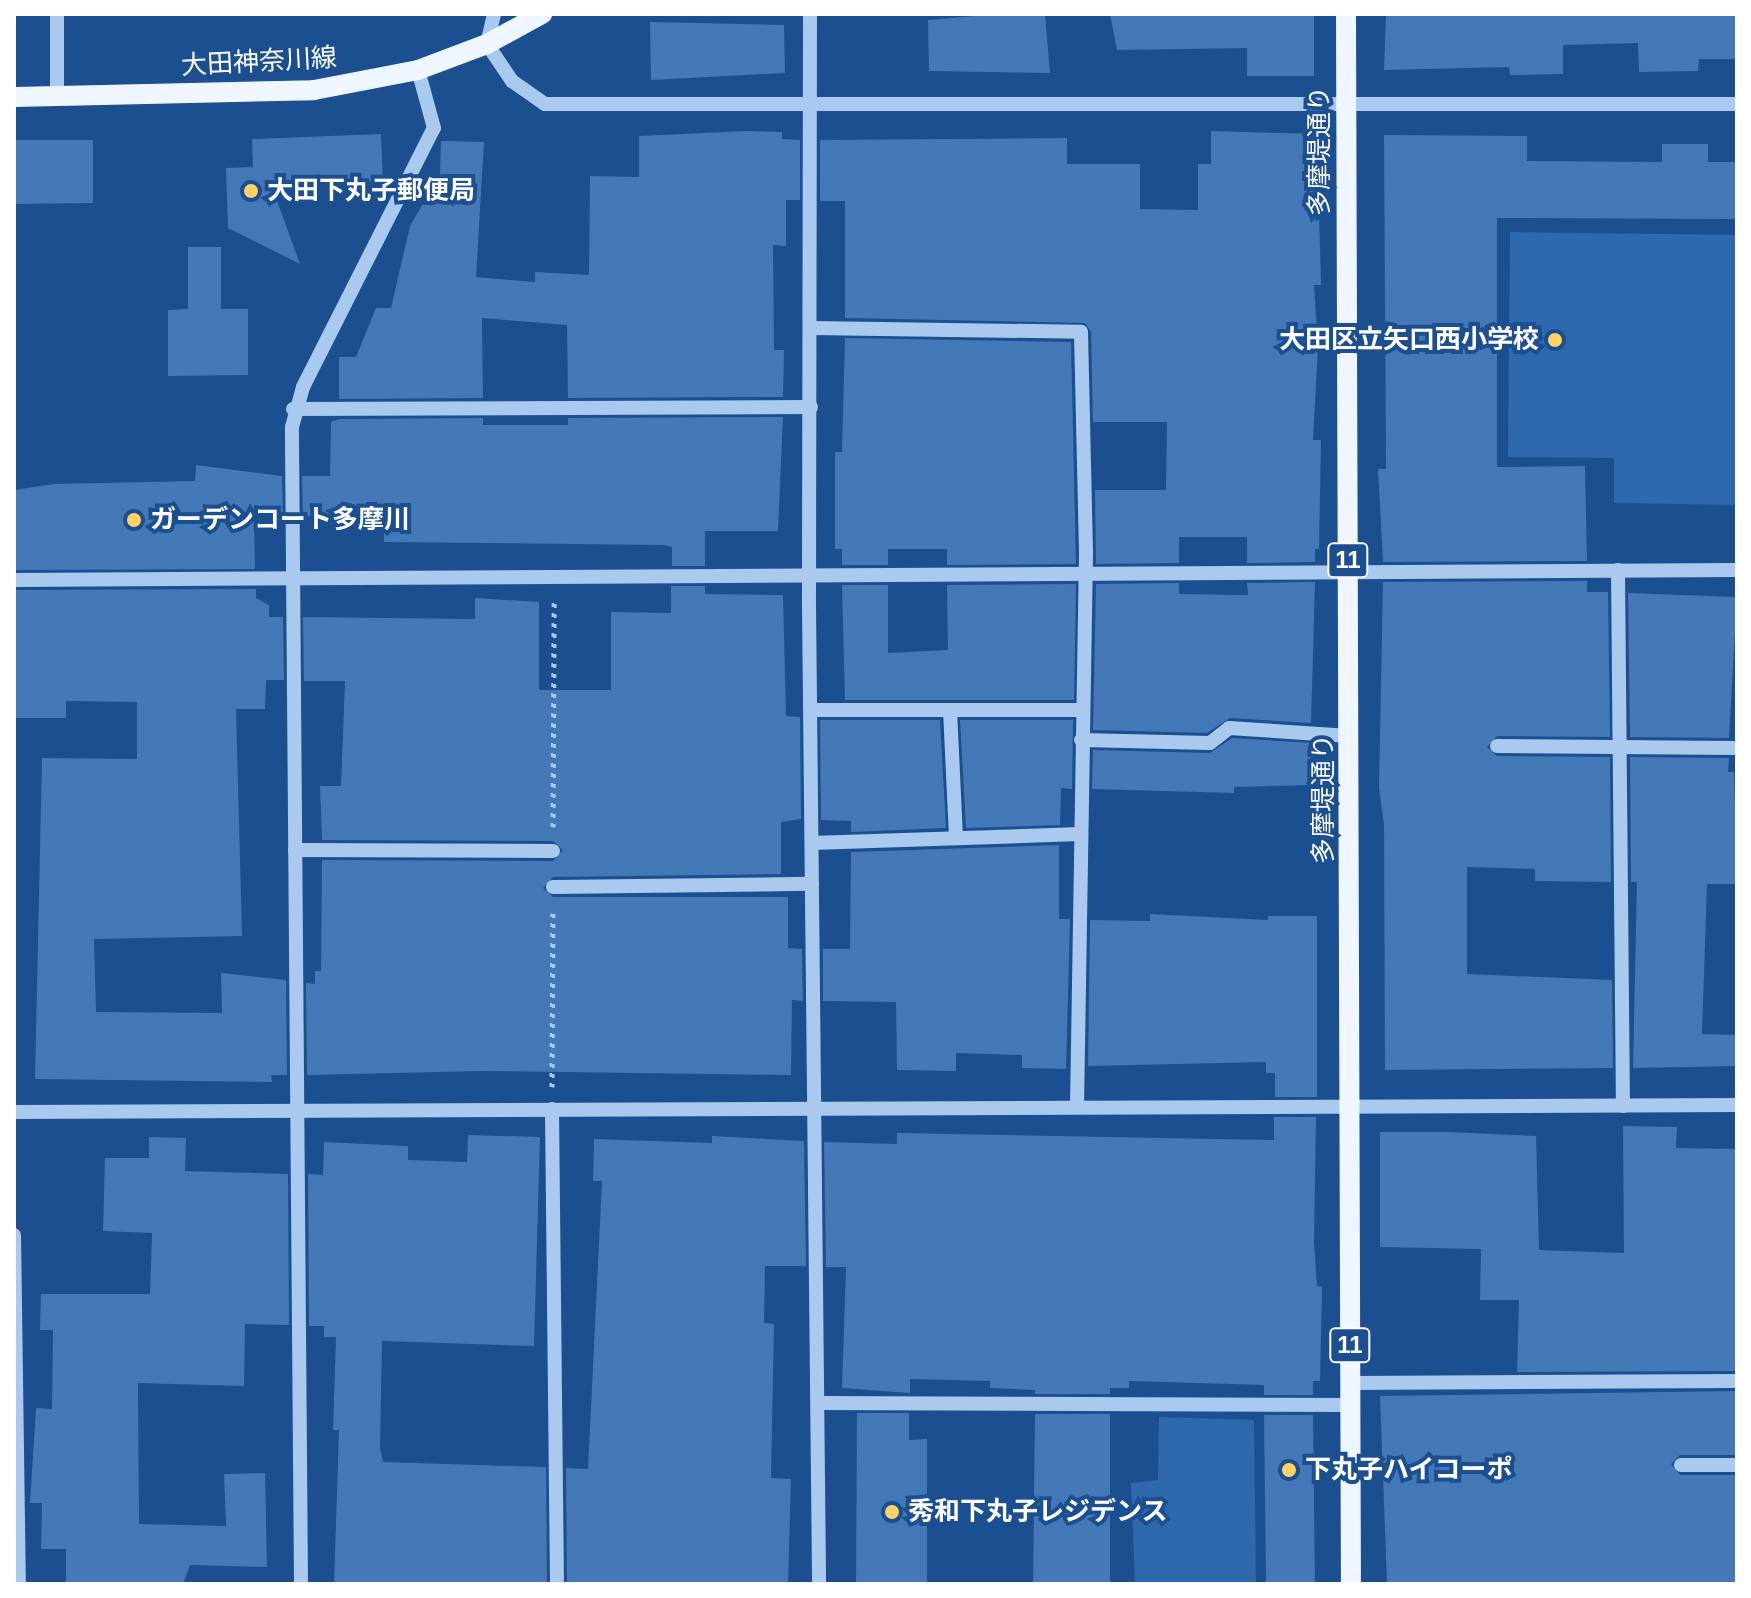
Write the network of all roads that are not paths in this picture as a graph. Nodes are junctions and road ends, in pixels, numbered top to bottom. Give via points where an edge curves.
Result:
1 (57, 14) edge
2 (494, 14) edge
3 (542, 14) edge
4 (810, 14) edge
5 (1346, 14) edge
6 (487, 44) junction
7 (418, 70) junction
8 (57, 96) junction
9 (14, 97) edge
10 (1347, 104) junction
11 (1737, 104) edge
12 (812, 106) junction
13 (811, 328) junction
14 (811, 407) junction
15 (293, 409) junction
16 (1618, 570) junction
17 (1737, 570) edge
18 (1348, 572) junction
19 (1083, 574) junction
20 (294, 576) junction
21 (809, 576) junction
22 (14, 580) edge
23 (811, 710) junction
24 (950, 710) junction
25 (1082, 710) junction
26 (1350, 736) junction
27 (1081, 740) junction
28 (1497, 746) dead end
29 (1737, 748) edge
30 (1620, 749) junction
31 (1080, 834) junction
32 (956, 837) junction
33 (812, 843) junction
34 (295, 850) junction
35 (553, 851) dead end
36 (812, 884) junction
37 (553, 887) dead end
38 (1737, 1105) edge
39 (1347, 1106) junction
40 (1623, 1106) junction
41 (1077, 1107) junction
42 (814, 1108) junction
43 (295, 1109) junction
44 (552, 1109) junction
45 (14, 1112) edge
46 (14, 1235) edge
47 (15, 1312) edge
48 (1737, 1381) edge
49 (1350, 1383) junction
50 (818, 1403) junction
51 (1350, 1405) junction
52 (1681, 1465) dead end
53 (1737, 1465) edge
54 (19, 1584) edge
55 (301, 1584) edge
56 (557, 1584) edge
57 (819, 1584) edge
58 (1351, 1584) edge

1 - 8 street
2 - 6 street
3 - 6 main road, 大田神奈川線
4 - 12 street
5 - 10 main road, 多摩堤通り / 11
6 - 7 main road, 大田神奈川線
6 - 12 street via 512,81 545,104
7 - 8 main road, 大田神奈川線 via 314,90
7 - 15 street via 434,128
8 - 9 main road, 大田神奈川線
10 - 11 street
10 - 12 street
10 - 18 main road, 多摩堤通り / 11
12 - 13 street
13 - 14 street
13 - 19 street via 1081,332
14 - 15 street
14 - 21 street
15 - 20 street
16 - 17 street
16 - 18 street
16 - 30 street
18 - 19 street
18 - 26 main road, 多摩堤通り / 11
19 - 21 street
19 - 25 street
20 - 21 street
20 - 22 street
20 - 34 street
21 - 23 street
23 - 24 street
23 - 33 street
24 - 25 street
24 - 32 street
25 - 27 street
26 - 27 street via 1229,728 1210,743
26 - 39 main road, 多摩堤通り / 11
27 - 31 street
28 - 30 street
29 - 30 street
30 - 40 street
31 - 32 street
31 - 41 street
32 - 33 street
33 - 36 street
34 - 35 street
34 - 43 street
36 - 37 street
36 - 42 street
38 - 40 street
39 - 40 street
39 - 41 street
39 - 49 main road, 多摩堤通り / 11
41 - 42 street
42 - 44 street
42 - 50 street
43 - 44 street
43 - 45 street
43 - 55 street
44 - 56 street
46 - 47 street
47 - 54 street
48 - 49 street
49 - 51 main road, 多摩堤通り / 11
50 - 51 street
50 - 57 street
51 - 58 main road, 多摩堤通り / 11
52 - 53 street

